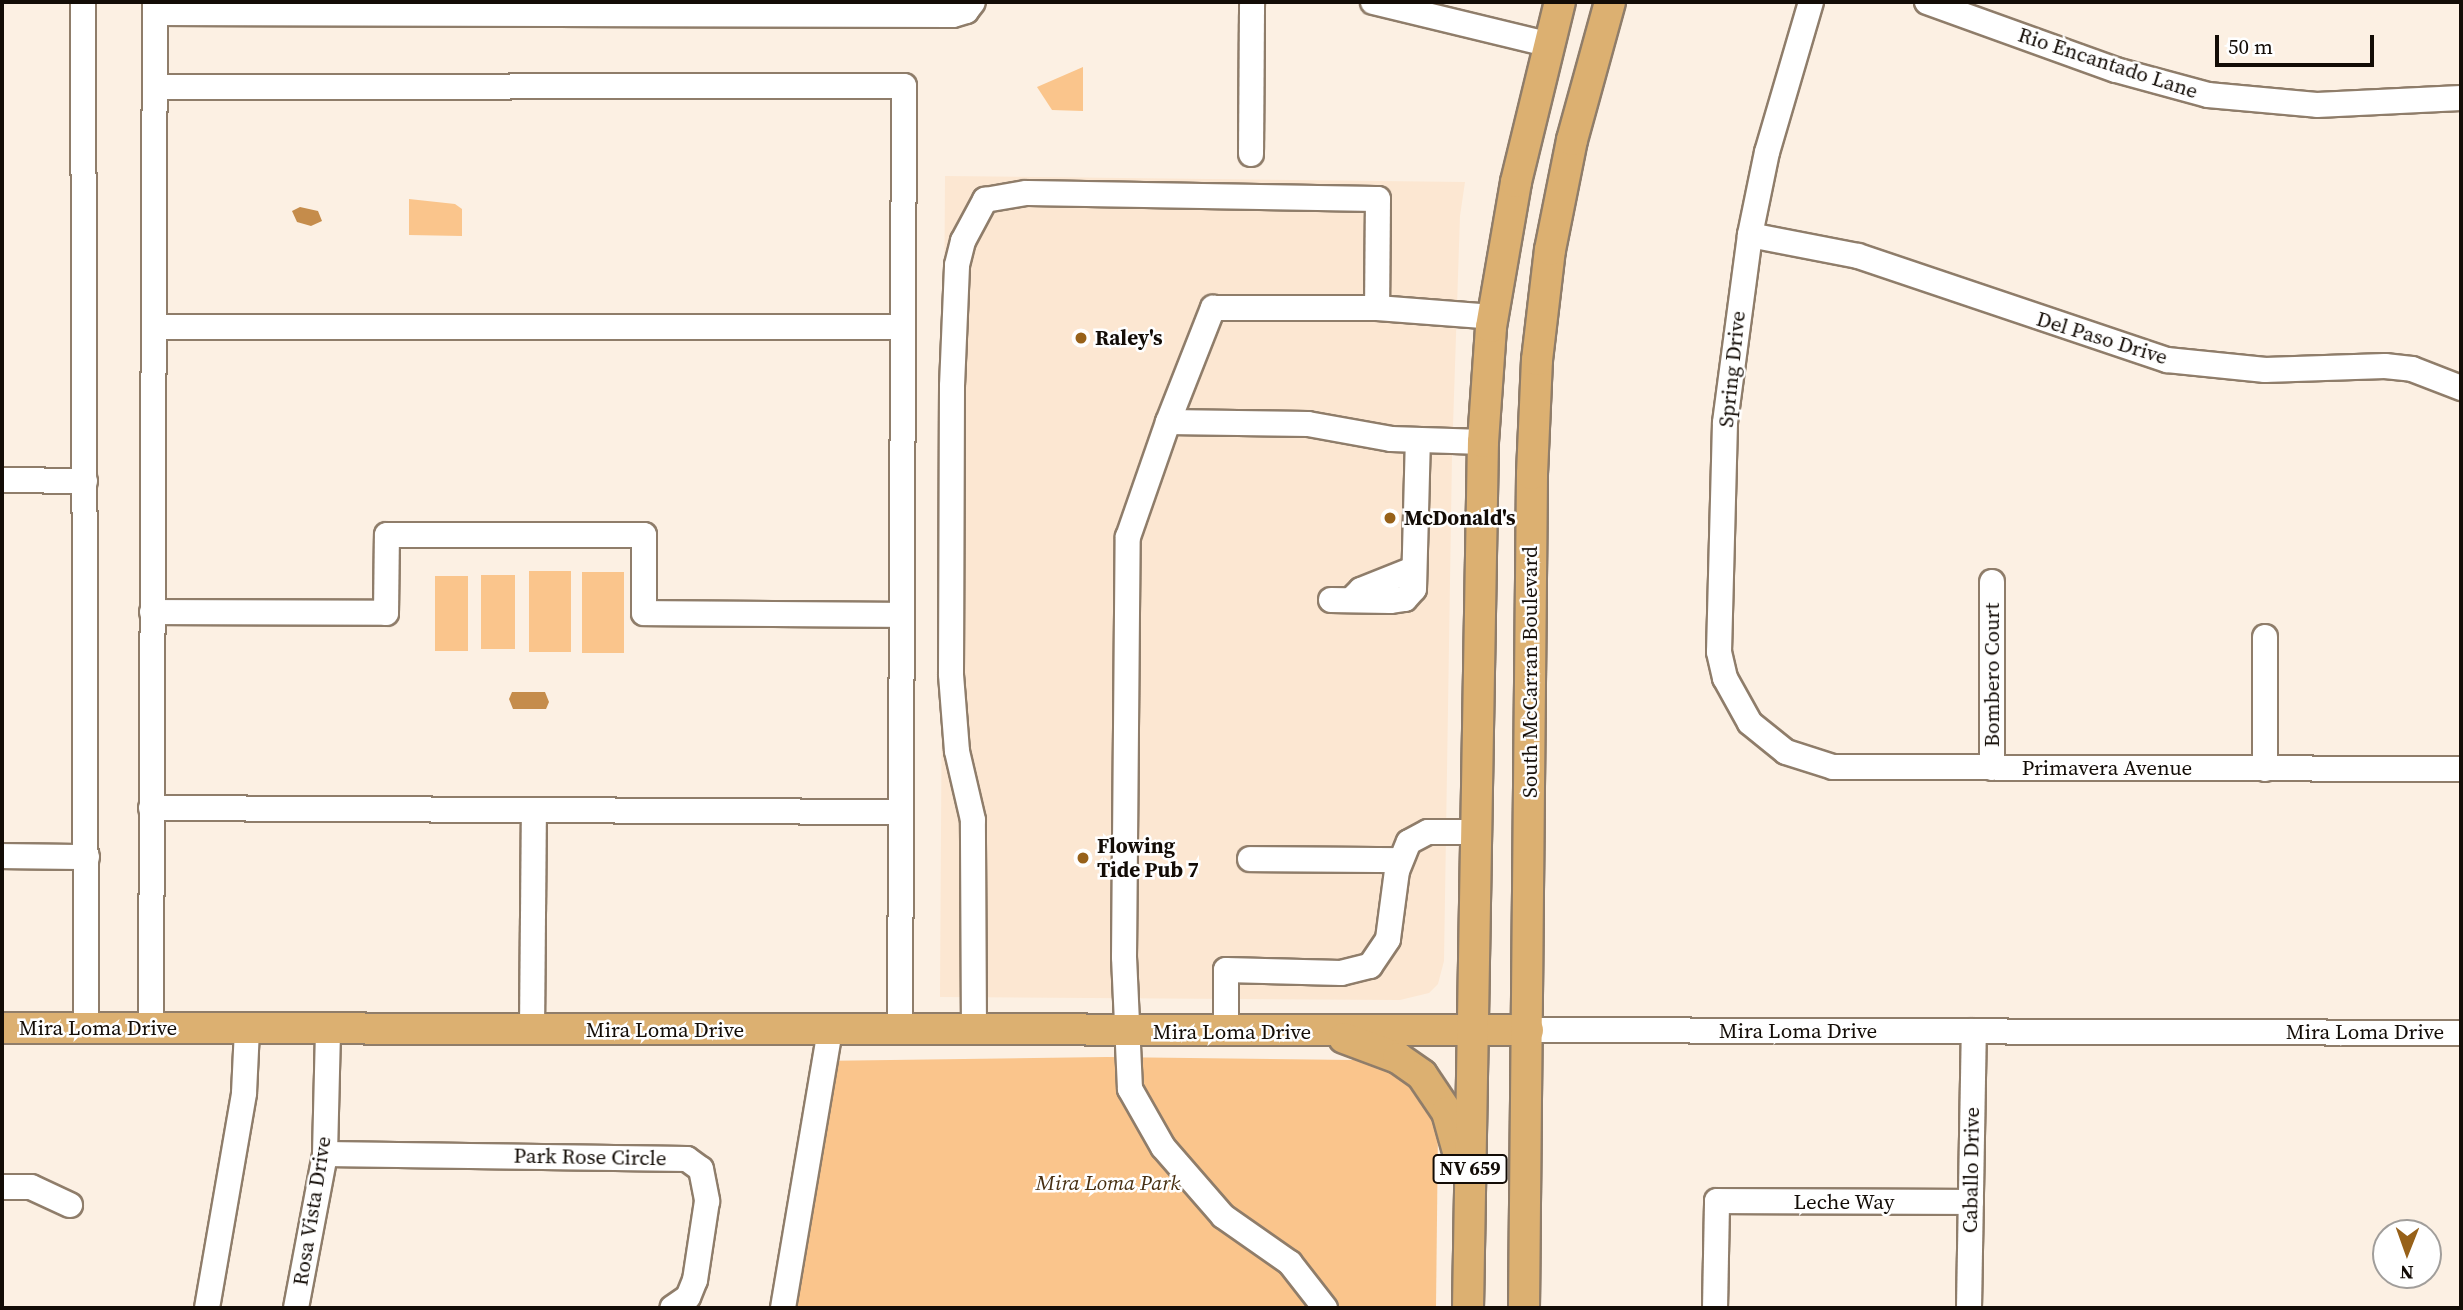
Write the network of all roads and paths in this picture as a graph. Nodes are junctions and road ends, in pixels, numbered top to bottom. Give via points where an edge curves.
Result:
1 (83, 2) edge
2 (973, 2) edge
3 (1252, 2) edge
4 (1373, 2) edge
5 (1560, 2) edge
6 (1592, 2) edge
7 (1610, 2) edge
8 (1811, 2) edge
9 (1927, 2) edge
10 (155, 7) edge
11 (482, 7) edge
12 (679, 7) edge
13 (1547, 44) junction
14 (155, 88) junction
15 (2461, 98) edge
16 (1251, 153) dead end
17 (1554, 231) junction
18 (1750, 235) junction
19 (1377, 308) junction
20 (1493, 317) junction
21 (154, 327) junction
22 (903, 327) junction
23 (2461, 388) edge
24 (1168, 422) junction
25 (1418, 440) junction
26 (1483, 442) junction
27 (2, 480) edge
28 (85, 481) junction
29 (1992, 582) dead end
30 (1341, 600) dead end
31 (152, 612) junction
32 (902, 615) junction
33 (2265, 637) dead end
34 (1760, 734) joint
35 (1992, 768) junction
36 (2265, 769) junction
37 (2461, 769) edge
38 (151, 808) junction
39 (534, 810) junction
40 (901, 812) junction
41 (1475, 832) junction
42 (2, 856) edge
43 (87, 856) junction
44 (1250, 859) dead end
45 (1400, 860) junction
46 (2, 1028) edge
47 (86, 1028) junction
48 (150, 1029) junction
49 (247, 1029) junction
50 (328, 1029) junction
51 (1472, 1029) junction
52 (532, 1030) junction
53 (830, 1030) junction
54 (900, 1030) junction
55 (1528, 1030) junction
56 (1324, 1031) junction
57 (1974, 1031) junction
58 (974, 1032) junction
59 (1127, 1032) junction
60 (1226, 1032) junction
61 (2461, 1033) edge
62 (325, 1154) junction
63 (2, 1187) edge
64 (1971, 1202) junction
65 (70, 1205) dead end
66 (1469, 1216) junction
67 (207, 1308) edge
68 (296, 1308) edge
69 (672, 1308) edge
70 (783, 1308) edge
71 (1325, 1308) edge
72 (1468, 1308) edge
73 (1524, 1308) edge
74 (1715, 1308) edge
75 (1969, 1308) edge

1 - 28 street
2 - 12 street via 966,11 953,15
3 - 16 street
4 - 13 street
5 - 13 main road, NV 659
6 - 17 main road via 1567,91 1544,206
7 - 17 main road, South McCarran Boulevard / NV 659 via 1572,140
8 - 18 street, Spring Drive via 1767,152
9 - 15 street, Rio Encantado Lane via 2116,70 2208,95 2317,105
10 - 11 street
10 - 14 street
11 - 12 street
13 - 20 main road, NV 659
14 - 21 street
14 - 22 street via 904,86
17 - 55 main road, South McCarran Boulevard / NV 659 via 1538,360 1532,474
18 - 23 street, Del Paso Drive via 1858,256 2167,360 2265,370 2385,366 2425,373
18 - 34 street, Spring Drive via 1725,423 1720,652 1735,701
19 - 20 street
19 - 24 street via 1213,308
19 - 58 street via 1378,199 1026,193 985,200 963,241 957,265 952,386 951,674 957,751 972,820
20 - 26 main road, NV 659
21 - 22 street
21 - 31 street
22 - 32 street
24 - 25 street via 1308,424
24 - 59 street via 1134,512 1126,570
25 - 26 street
25 - 30 street via 1414,589 1405,599
26 - 41 main road, NV 659
27 - 28 street
28 - 43 street
29 - 35 street, Bombero Court
31 - 32 street via 386,613 387,535 644,535 644,613
31 - 38 street
32 - 40 street
33 - 36 street
34 - 35 street, Primavera Avenue via 1786,752 1833,767
35 - 36 street, Primavera Avenue
36 - 37 street, Primavera Avenue
38 - 39 street
38 - 48 street
39 - 40 street
39 - 52 street
40 - 54 street
41 - 45 street via 1439,831 1415,837
41 - 51 main road, NV 659
42 - 43 street
43 - 47 street
44 - 45 street
45 - 60 street via 1388,939 1370,966 1341,973 1226,970
46 - 47 main road, Mira Loma Drive
47 - 48 main road, Mira Loma Drive
48 - 49 main road, Mira Loma Drive
49 - 50 main road, Mira Loma Drive
49 - 67 street via 244,1093
50 - 52 main road, Mira Loma Drive
50 - 62 street, Rosa Vista Drive
51 - 55 main road, Mira Loma Drive
51 - 56 main road, Mira Loma Drive
51 - 66 main road, NV 659
52 - 53 main road, Mira Loma Drive
53 - 54 main road, Mira Loma Drive
53 - 70 street
54 - 58 main road, Mira Loma Drive
55 - 57 street, Mira Loma Drive
55 - 73 main road, South McCarran Boulevard / NV 659
56 - 60 main road, Mira Loma Drive
56 - 66 main road via 1398,1058 1435,1090 1456,1139
57 - 61 street, Mira Loma Drive
57 - 64 street, Caballo Drive
58 - 59 main road, Mira Loma Drive
59 - 60 main road, Mira Loma Drive
59 - 71 street via 1130,1089 1163,1147 1223,1216 1290,1263
62 - 68 street, Rosa Vista Drive
62 - 69 street, Park Rose Circle via 687,1159 701,1169 707,1201 695,1280 688,1297
63 - 65 street via 31,1187
64 - 74 street, Leche Way via 1717,1201
64 - 75 street, Caballo Drive
66 - 72 main road, NV 659

